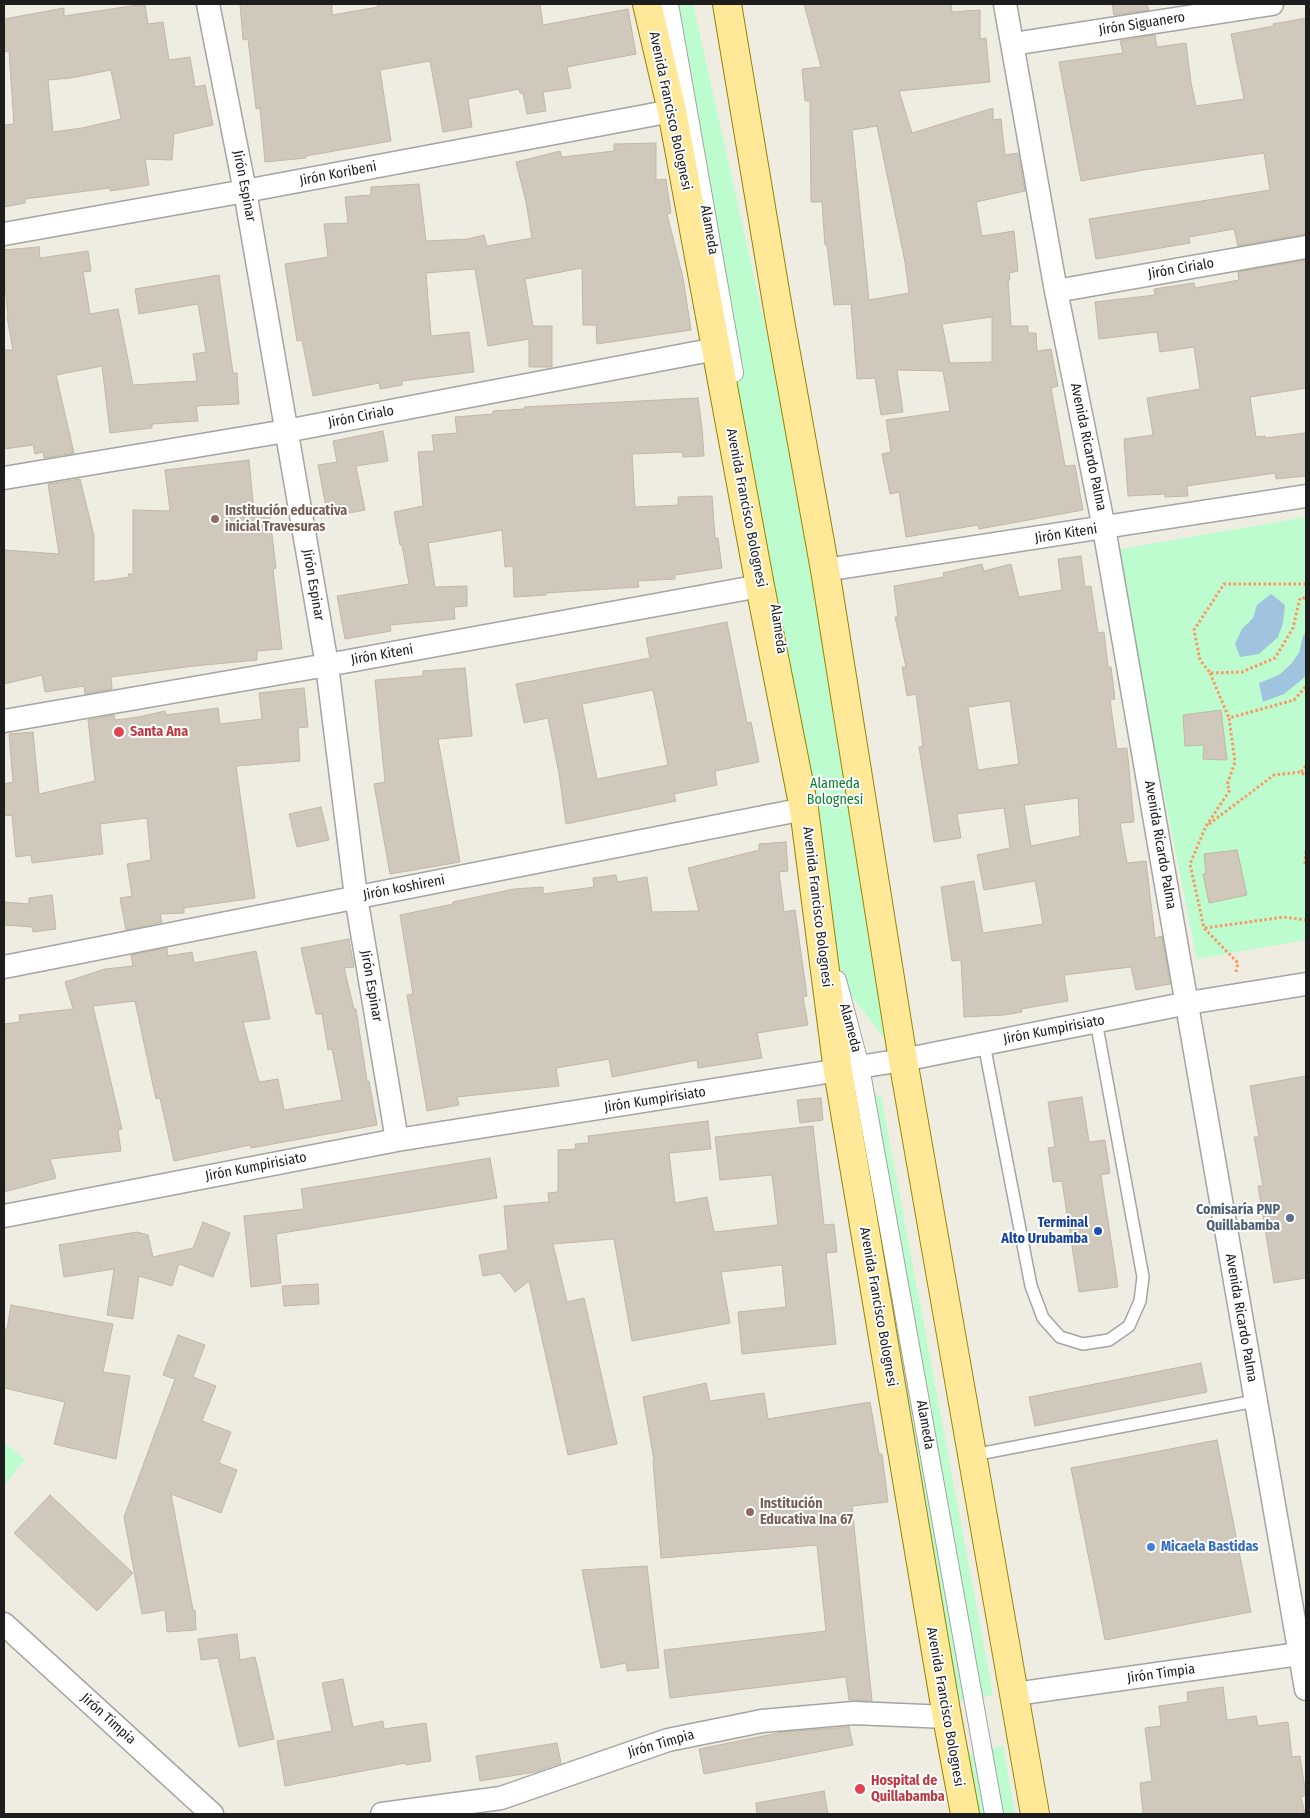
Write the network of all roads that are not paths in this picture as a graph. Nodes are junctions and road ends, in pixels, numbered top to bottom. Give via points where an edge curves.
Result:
1 (208, 4) edge
2 (647, 4) edge
3 (669, 4) edge
4 (727, 4) edge
5 (1005, 4) edge
6 (1272, 4) edge
7 (1012, 44) junction
8 (672, 112) junction
9 (245, 191) junction
10 (4, 234) edge
11 (1306, 248) edge
12 (1056, 290) junction
13 (716, 349) junction
14 (286, 431) junction
15 (4, 478) edge
16 (1306, 496) edge
17 (1104, 528) junction
18 (825, 570) junction
19 (760, 586) junction
20 (327, 666) junction
21 (4, 721) edge
22 (804, 808) junction
23 (356, 897) junction
24 (4, 967) edge
25 (1306, 984) edge
26 (1188, 1003) junction
27 (1096, 1021) junction
28 (984, 1044) junction
29 (903, 1060) junction
30 (849, 1069) junction
31 (397, 1140) junction
32 (4, 1216) edge
33 (1255, 1401) junction
34 (974, 1455) junction
35 (4, 1624) edge
36 (1303, 1653) edge
37 (1306, 1689) edge
38 (1015, 1694) junction
39 (946, 1717) junction
40 (212, 1814) edge
41 (382, 1814) edge
42 (965, 1814) edge
43 (994, 1814) edge
44 (1035, 1814) edge

1 - 9 street, Jirón Espinar
2 - 8 main road, Avenida Francisco Bolognesi
3 - 22 street, Alameda via 771,581
4 - 18 main road
5 - 7 street, Avenida Ricardo Palma
6 - 7 street, Jirón Siguanero
7 - 12 street, Avenida Ricardo Palma
8 - 9 street, Jirón Koribeni
8 - 13 main road, Avenida Francisco Bolognesi
9 - 10 street, Jirón Koribeni
9 - 14 street, Jirón Espinar
11 - 12 street, Jirón Cirialo
12 - 17 street, Avenida Ricardo Palma
13 - 14 street, Jirón Cirialo
13 - 19 main road, Avenida Francisco Bolognesi
14 - 15 street, Jirón Cirialo
14 - 20 street, Jirón Espinar
16 - 17 street, Jirón Kiteni
17 - 18 street, Jirón Kiteni
17 - 26 street, Avenida Ricardo Palma
18 - 29 main road
19 - 20 street, Jirón Kiteni
19 - 22 main road, Avenida Francisco Bolognesi
20 - 21 street, Jirón Kiteni
20 - 23 street, Jirón Espinar
22 - 23 street, Jirón koshireni
22 - 30 main road, Avenida Francisco Bolognesi
23 - 24 street, Jirón koshireni
23 - 31 street, Jirón Espinar
25 - 26 street, Jirón Kumpirisiato
26 - 27 street, Jirón Kumpirisiato
26 - 33 street, Avenida Ricardo Palma
27 - 28 street, Jirón Kumpirisiato
27 - 28 lane via 1144,1277 1140,1301 1129,1326 1109,1340 1083,1344 1060,1337 1042,1318 1031,1286
28 - 29 street, Jirón Kumpirisiato
29 - 30 street, Jirón Kumpirisiato
29 - 34 main road
30 - 31 street, Jirón Kumpirisiato
30 - 39 main road, Avenida Francisco Bolognesi
30 - 43 street, Alameda
31 - 32 street, Jirón Kumpirisiato
33 - 34 lane
33 - 36 street, Avenida Ricardo Palma
34 - 38 main road
35 - 40 street, Jirón Timpia
36 - 37 street, Avenida Ricardo Palma
36 - 38 street, Jirón Timpia
38 - 44 main road
39 - 41 street, Jirón Timpia via 854,1713 762,1721 668,1740 501,1798
39 - 42 main road, Avenida Francisco Bolognesi

